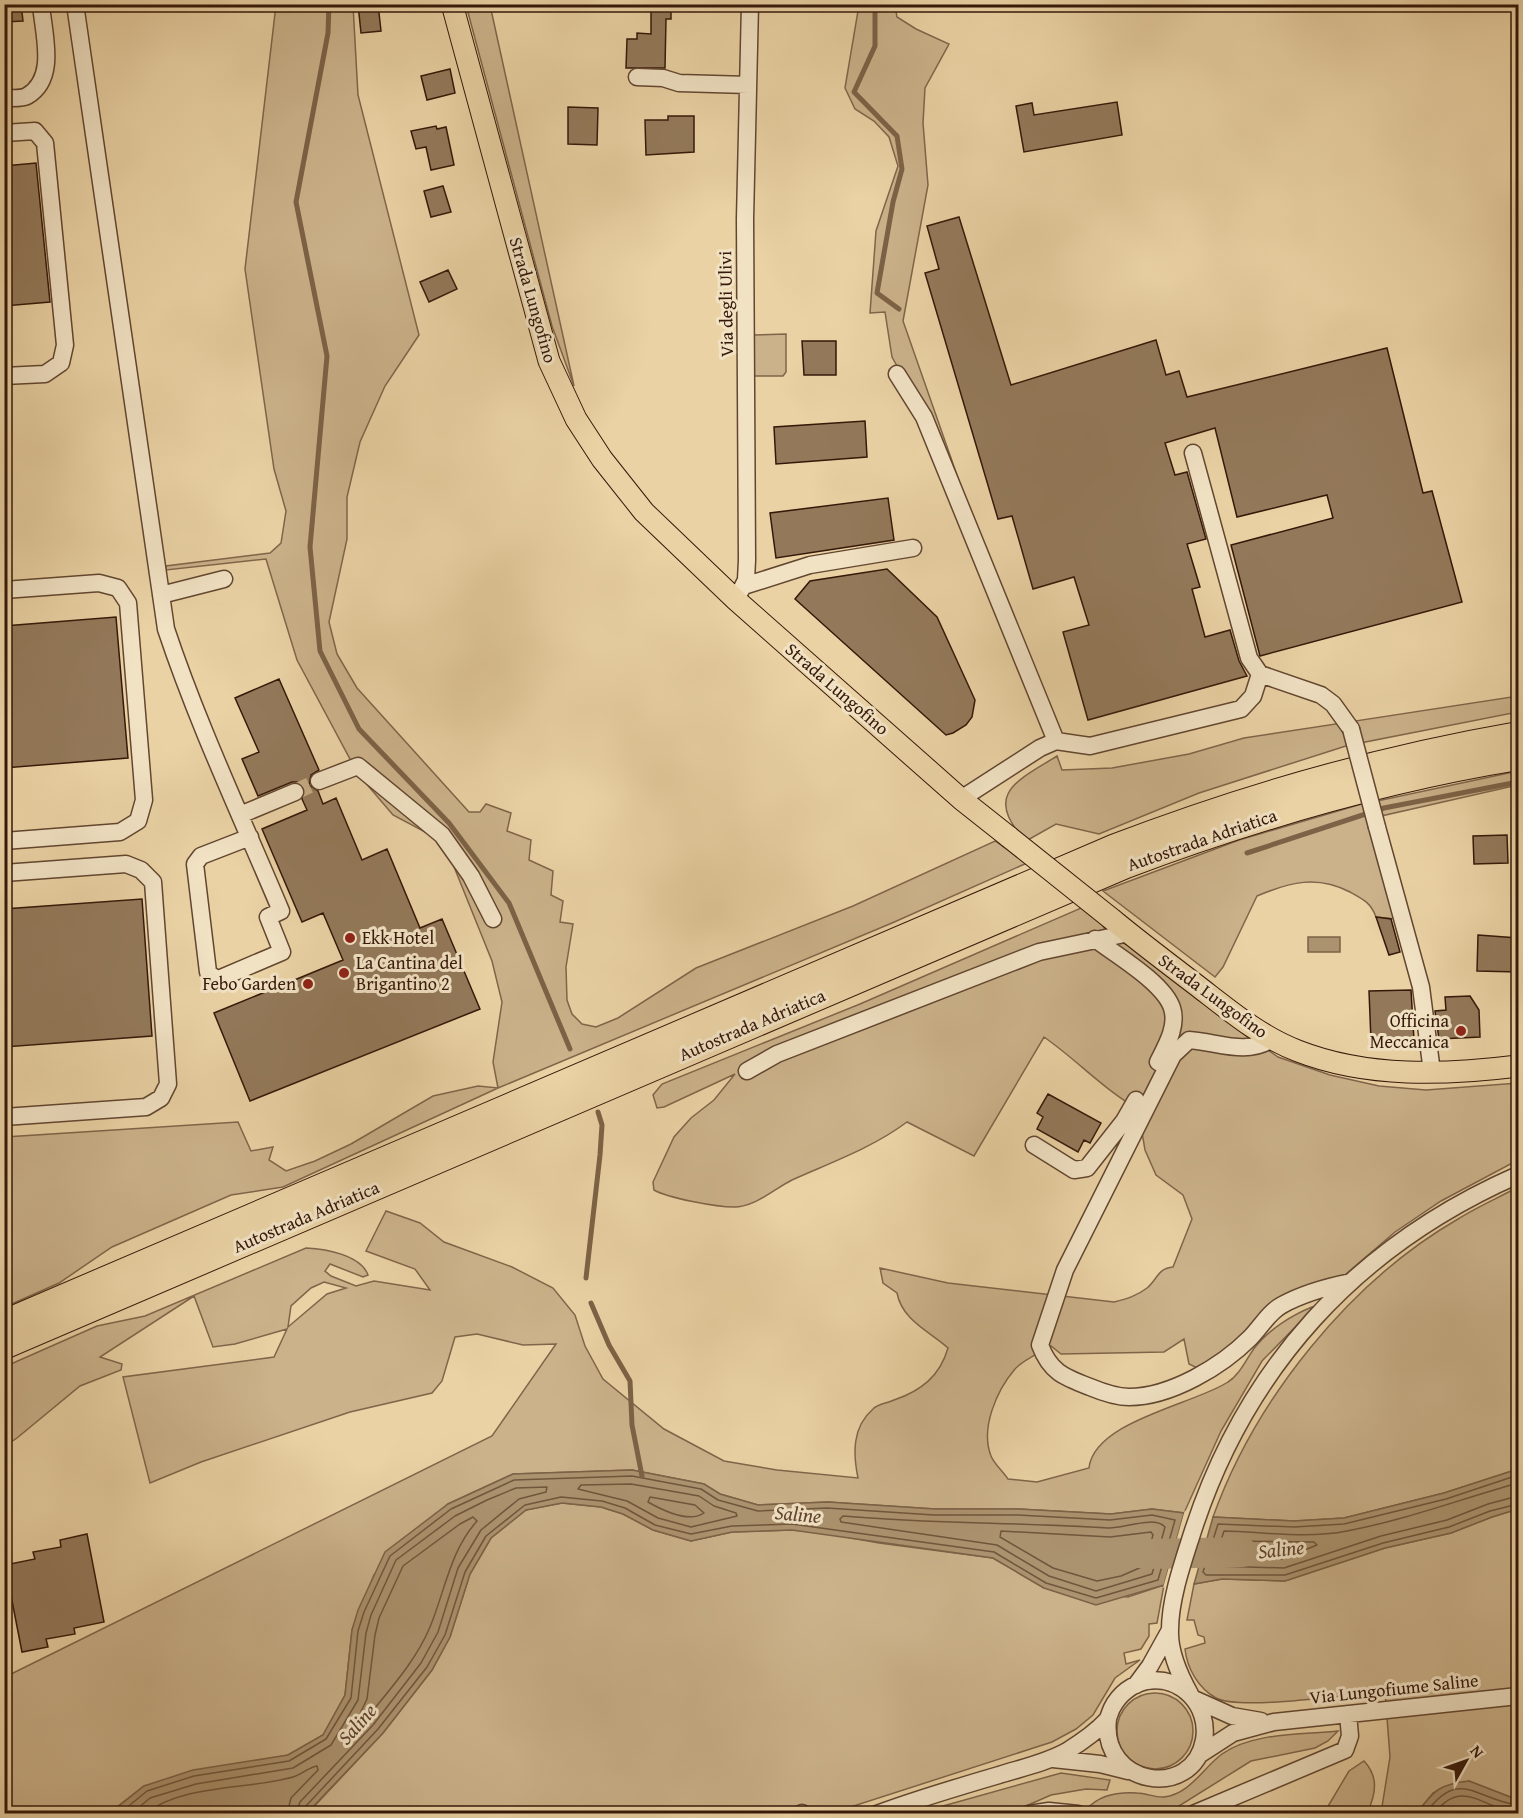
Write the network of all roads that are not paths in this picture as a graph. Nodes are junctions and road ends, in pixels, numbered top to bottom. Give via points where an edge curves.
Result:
1 (41, 4) edge
2 (75, 4) edge
3 (452, 4) edge
4 (750, 4) edge
5 (637, 77) dead end
6 (748, 85) junction
7 (4, 98) edge
8 (4, 133) edge
9 (897, 374) dead end
10 (4, 376) edge
11 (1193, 453) dead end
12 (913, 548) dead end
13 (224, 579) dead end
14 (4, 590) edge
15 (740, 593) junction
16 (161, 595) junction
17 (1260, 674) junction
18 (1518, 734) edge
19 (1056, 741) junction
20 (1518, 758) edge
21 (319, 781) tunnel mouth
22 (295, 792) tunnel mouth
23 (962, 799) junction
24 (240, 815) junction
25 (250, 837) junction
26 (4, 841) edge
27 (4, 873) edge
28 (493, 919) dead end
29 (1121, 926) junction
30 (1095, 939) junction
31 (1272, 1039) junction
32 (651, 1057) junction
33 (1518, 1066) edge
34 (747, 1071) dead end
35 (1432, 1072) junction
36 (4, 1117) edge
37 (510, 1117) junction
38 (1034, 1145) dead end
39 (1518, 1175) edge
40 (1351, 1282) junction
41 (4, 1322) edge
42 (4, 1347) edge
43 (1167, 1639) junction
44 (1136, 1685) junction
45 (1518, 1696) edge
46 (1192, 1697) junction
47 (1348, 1714) junction
48 (1108, 1719) junction
49 (1274, 1722) junction
50 (1198, 1755) junction
51 (1052, 1759) junction
52 (1130, 1772) junction
53 (1050, 1812) edge
54 (877, 1814) edge
55 (1029, 1814) edge
56 (1078, 1814) edge
57 (1194, 1814) edge

1 - 7 street via 46,63 43,81 26,97
2 - 16 street
3 - 15 main road, Strada Lungofino via 526,285 549,361 576,420 623,488 671,540
4 - 6 street, Via degli Ulivi
5 - 6 street
6 - 15 street, Via degli Ulivi via 747,541
8 - 10 street via 35,131 45,143 65,345 61,363 45,374
9 - 19 street via 924,417
11 - 17 street via 1249,658
12 - 15 street via 810,565
13 - 16 street
14 - 26 street via 99,583 117,588 128,603 144,800 138,821 120,832
15 - 23 main road, Strada Lungofino
16 - 24 street via 166,629 182,678
17 - 19 street via 1253,696 1241,709 1090,746
17 - 35 street, bridge via 1321,695 1333,704 1351,729 1421,987
18 - 32 highway, Autostrada Adriatica via 1354,767 1182,821 965,909
19 - 23 street
20 - 32 highway, Autostrada Adriatica via 1360,790 1183,845
21 - 28 street via 358,766 442,835 471,876
22 - 24 street
23 - 29 main road, Strada Lungofino, bridge
24 - 25 street
25 - 25 street via 281,912 268,917 282,952 216,980 208,972 195,864 201,856
27 - 36 street via 126,864 141,870 153,882 168,1084 161,1098 146,1107
29 - 30 street
29 - 31 main road, Strada Lungofino
30 - 34 street via 1040,952 777,1054
30 - 38 street via 1162,993 1172,1008 1168,1043 1124,1121 1087,1168 1074,1170
31 - 35 main road, Strada Lungofino via 1344,1065
31 - 40 street via 1260,1047 1244,1050 1189,1040 1173,1055 1065,1270 1040,1345 1047,1362 1065,1377 1110,1394 1150,1395 1219,1366 1279,1306 1319,1288
32 - 37 highway, Autostrada Adriatica
33 - 35 main road, Strada Lungofino
37 - 41 highway, Autostrada Adriatica
37 - 42 highway, Autostrada Adriatica
39 - 40 street via 1429,1220 1378,1256
40 - 43 street via 1321,1309 1274,1369 1229,1442 1187,1547
43 - 44 street
43 - 46 street
44 - 46 street via 1158,1680 1181,1687
44 - 48 street via 1118,1699
45 - 47 street, Via Lungofiume Saline
46 - 49 street, Via Lungofiume Saline via 1233,1716
46 - 50 street via 1205,1726
47 - 49 street, Via Lungofiume Saline
47 - 57 street via 1350,1736 1345,1750
48 - 51 street
48 - 52 street via 1109,1744 1117,1760
49 - 50 street, Via Lungofiume Saline via 1233,1733
50 - 52 street via 1173,1776 1151,1779
51 - 52 street
51 - 54 street
53 - 55 street
53 - 56 street

